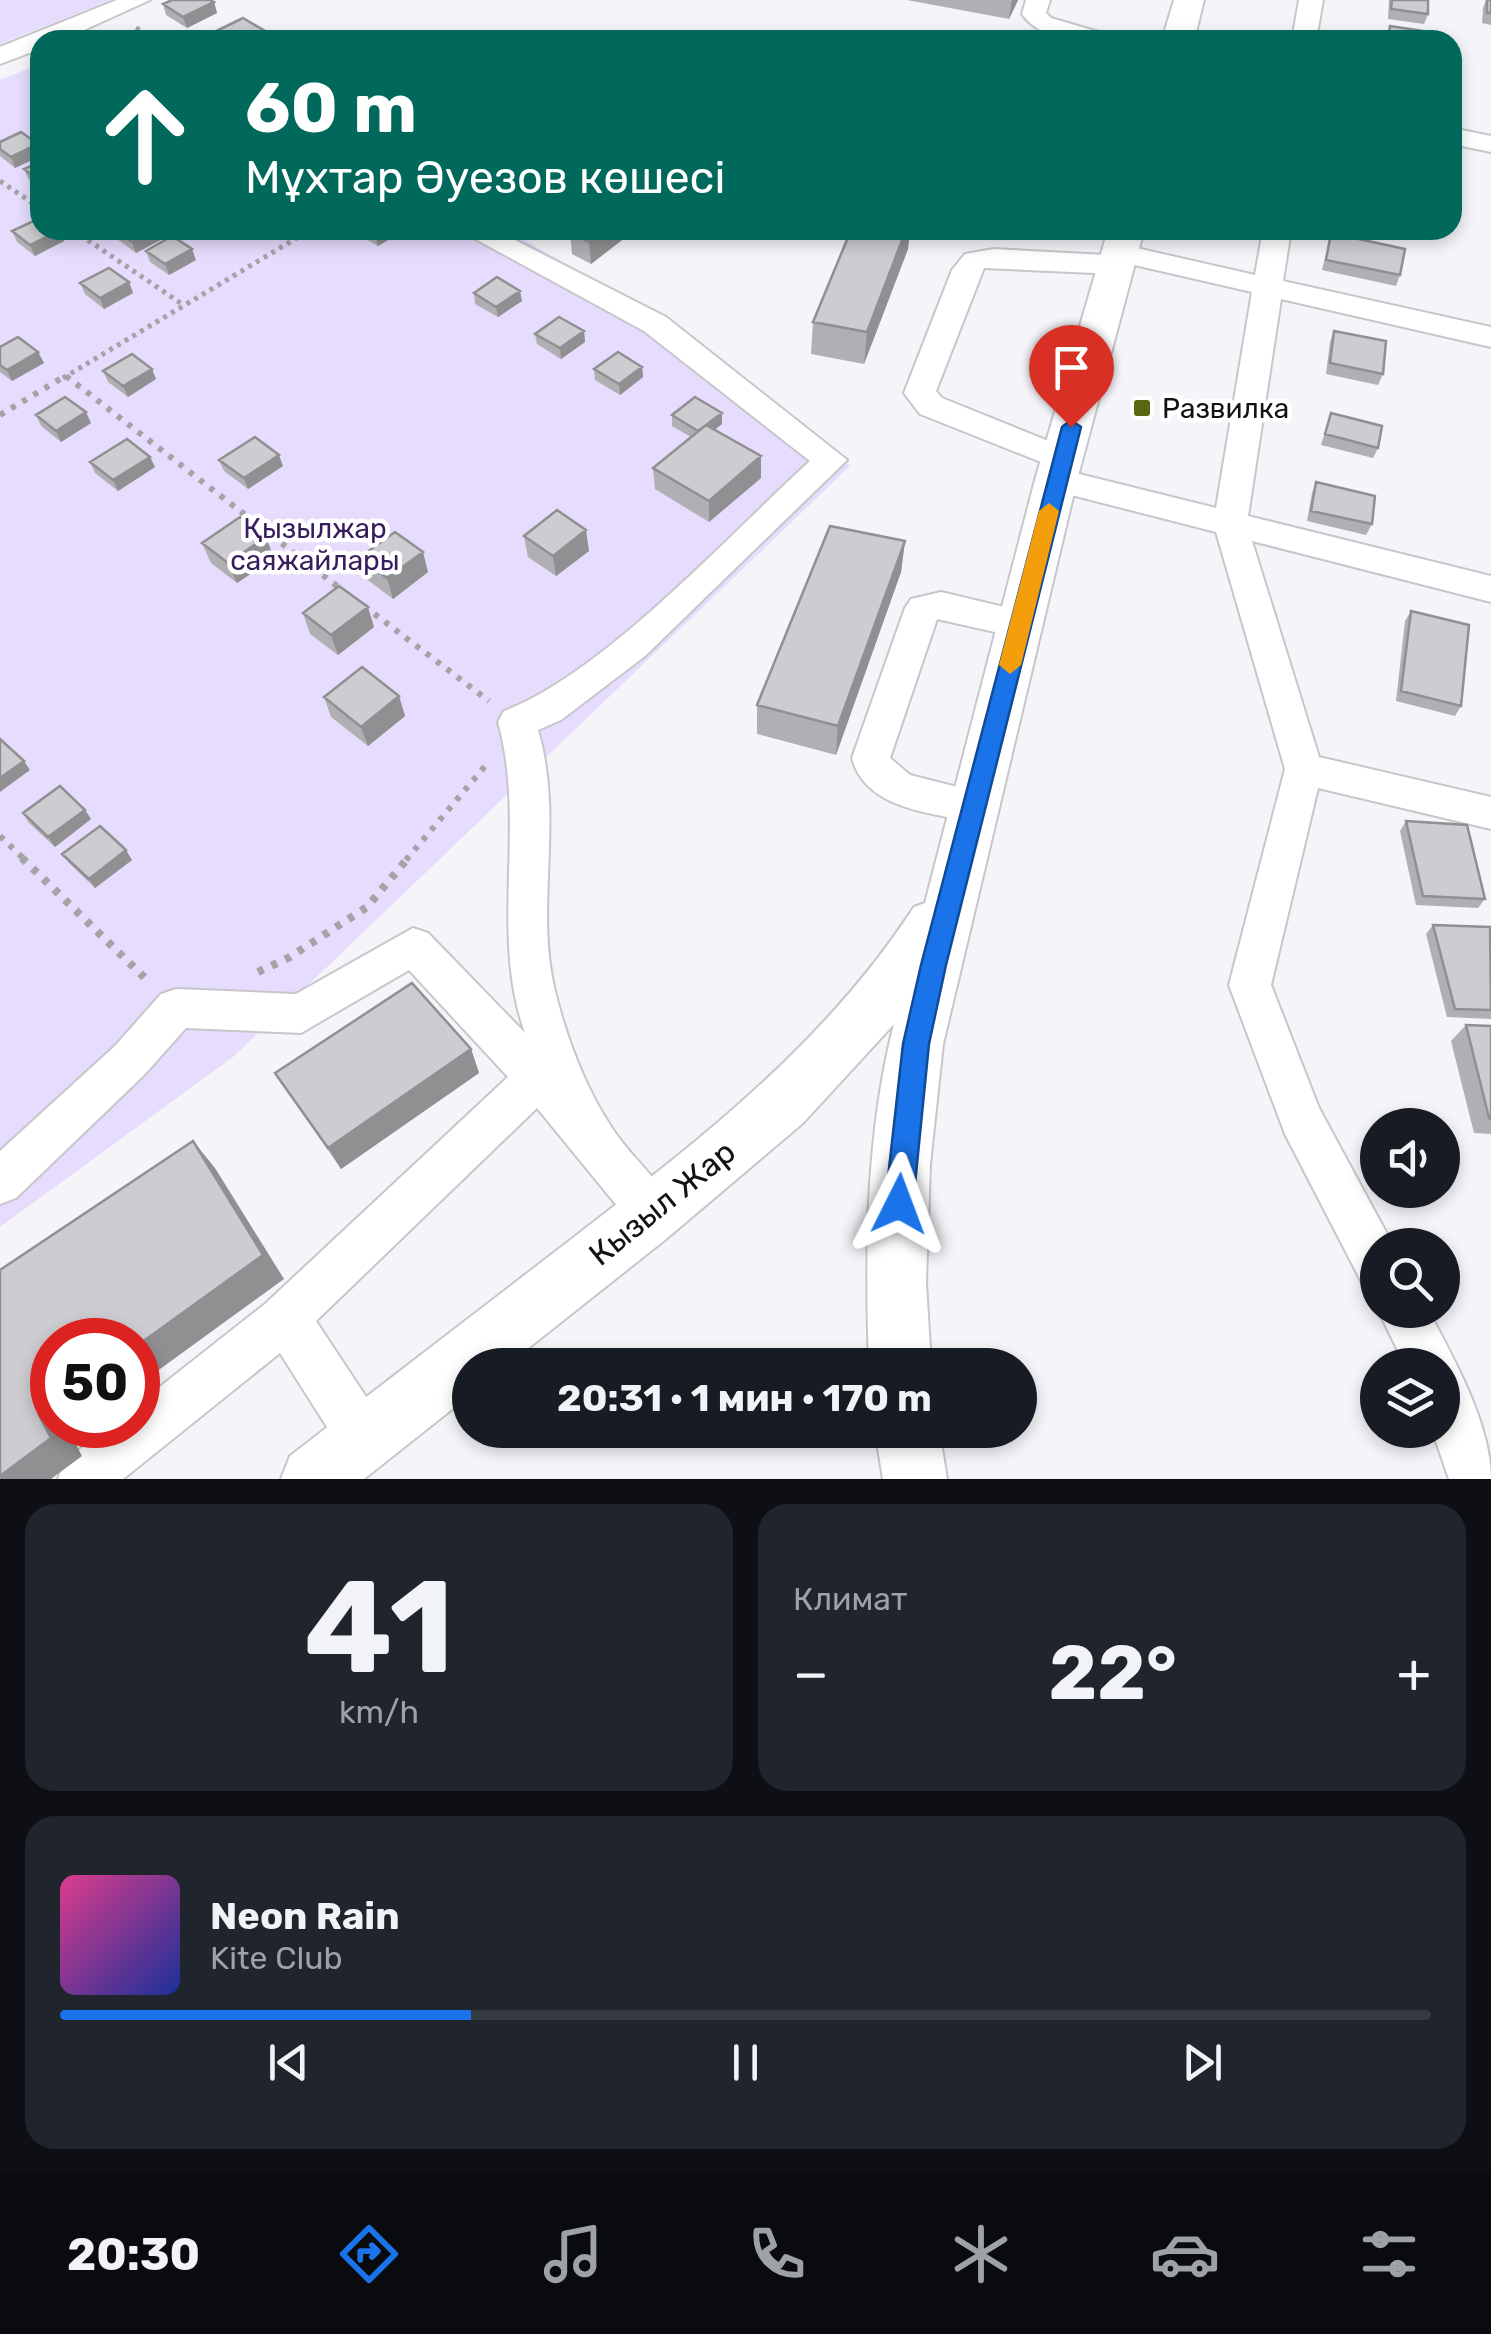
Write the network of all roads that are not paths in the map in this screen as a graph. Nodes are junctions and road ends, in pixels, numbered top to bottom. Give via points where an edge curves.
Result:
1 (138, 0) edge
2 (1038, 0) edge
3 (1189, 0) edge
4 (1311, 0) edge
5 (65, 30) edge
6 (1068, 30) edge
7 (1181, 30) edge
8 (1306, 30) edge
9 (30, 44) edge
10 (0, 56) edge
11 (1462, 138) edge
12 (1491, 144) edge
13 (492, 240) edge
14 (1275, 240) edge
15 (1120, 250) edge
16 (1270, 287) junction
17 (1491, 336) edge
18 (1059, 470) junction
19 (1230, 524) junction
20 (1491, 589) edge
21 (1020, 624) junction
22 (1304, 768) junction
23 (975, 806) junction
24 (1491, 813) edge
25 (958, 876) junction
26 (540, 1076) junction
27 (591, 1133) junction
28 (0, 1182) edge
29 (652, 1213) junction
30 (1360, 1230) edge
31 (282, 1320) junction
32 (899, 1348) edge
33 (364, 1439) junction
34 (1460, 1439) edge
35 (911, 1448) edge
36 (83, 1479) edge
37 (313, 1479) edge
38 (915, 1479) edge
39 (1474, 1479) edge

1 - 5 street
2 - 6 street via 1034,14
3 - 7 main road
4 - 8 street
9 - 10 street
11 - 12 street
13 - 27 street via 655,324 831,460 632,646 548,710 517,722 534,815 528,954 534,996
14 - 16 street
15 - 16 street
15 - 18 main road
15 - 18 street via 975,260 920,393 932,406
16 - 17 street
16 - 19 street
18 - 19 street
18 - 21 main road
19 - 20 street
19 - 22 street
21 - 23 main road
21 - 23 street via 941,605 922,608 871,758 875,774 890,785
22 - 24 street
22 - 30 street via 1250,985 1301,1118
23 - 25 main road
25 - 29 main road, Кызыл Жар via 915,954 860,1022 798,1087
25 - 32 main road via 916,1044 900,1164
26 - 27 street
26 - 28 street via 413,946 301,1014 176,1008
26 - 31 street
27 - 29 street
29 - 33 main road, Кызыл Жар
31 - 33 street
31 - 36 street
33 - 37 main road, Кызыл Жар
34 - 39 street
35 - 38 main road

